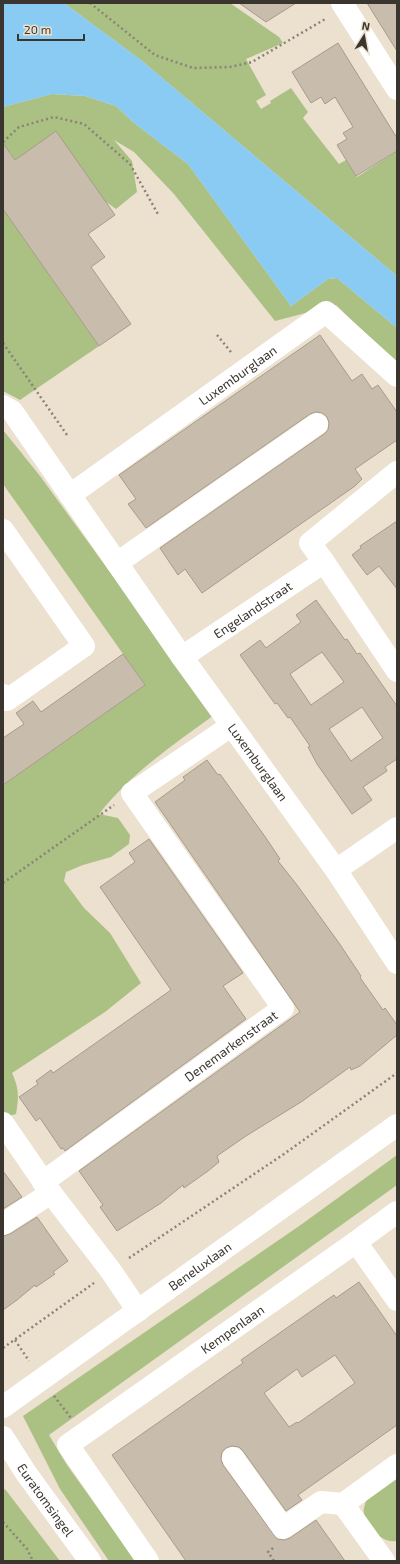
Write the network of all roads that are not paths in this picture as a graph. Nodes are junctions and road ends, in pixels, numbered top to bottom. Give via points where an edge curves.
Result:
1 (344, 5) edge
2 (397, 89) edge
3 (397, 376) edge
4 (3, 406) edge
5 (317, 424) dead end
6 (397, 472) edge
7 (70, 495) junction
8 (3, 530) edge
9 (324, 562) junction
10 (117, 563) junction
11 (182, 657) junction
12 (397, 670) edge
13 (3, 695) edge
14 (231, 726) junction
15 (397, 828) edge
16 (336, 870) junction
17 (396, 958) edge
18 (3, 1123) edge
19 (397, 1125) edge
20 (47, 1187) junction
21 (397, 1212) edge
22 (3, 1224) edge
23 (356, 1242) junction
24 (397, 1300) edge
25 (138, 1311) junction
26 (3, 1407) edge
27 (3, 1437) edge
28 (233, 1458) dead end
29 (397, 1465) edge
30 (343, 1504) junction
31 (90, 1561) edge
32 (148, 1561) edge
33 (384, 1561) edge

1 - 2 street
3 - 7 street, Luxemburglaan via 326,312
4 - 7 street, Luxemburglaan via 12,411
5 - 10 street
6 - 9 street via 310,543
7 - 10 street, Luxemburglaan
8 - 13 street via 84,646 6,700
9 - 11 street, Engelandstraat
9 - 12 street
10 - 11 street, Luxemburglaan
11 - 14 street, Luxemburglaan
14 - 16 street, Luxemburglaan
14 - 20 street, Denemarkenstraat via 132,793 284,1008
15 - 16 street
16 - 17 street, Luxemburglaan
18 - 20 street
19 - 25 street, Beneluxlaan
20 - 22 street, Denemarkenstraat
20 - 25 street
21 - 23 street, Kempenlaan
23 - 24 street
23 - 32 street, Kempenlaan via 68,1445
25 - 26 street, Beneluxlaan
27 - 31 street, Euratomsingel
28 - 30 street via 284,1528 321,1502
29 - 30 street
30 - 33 street

